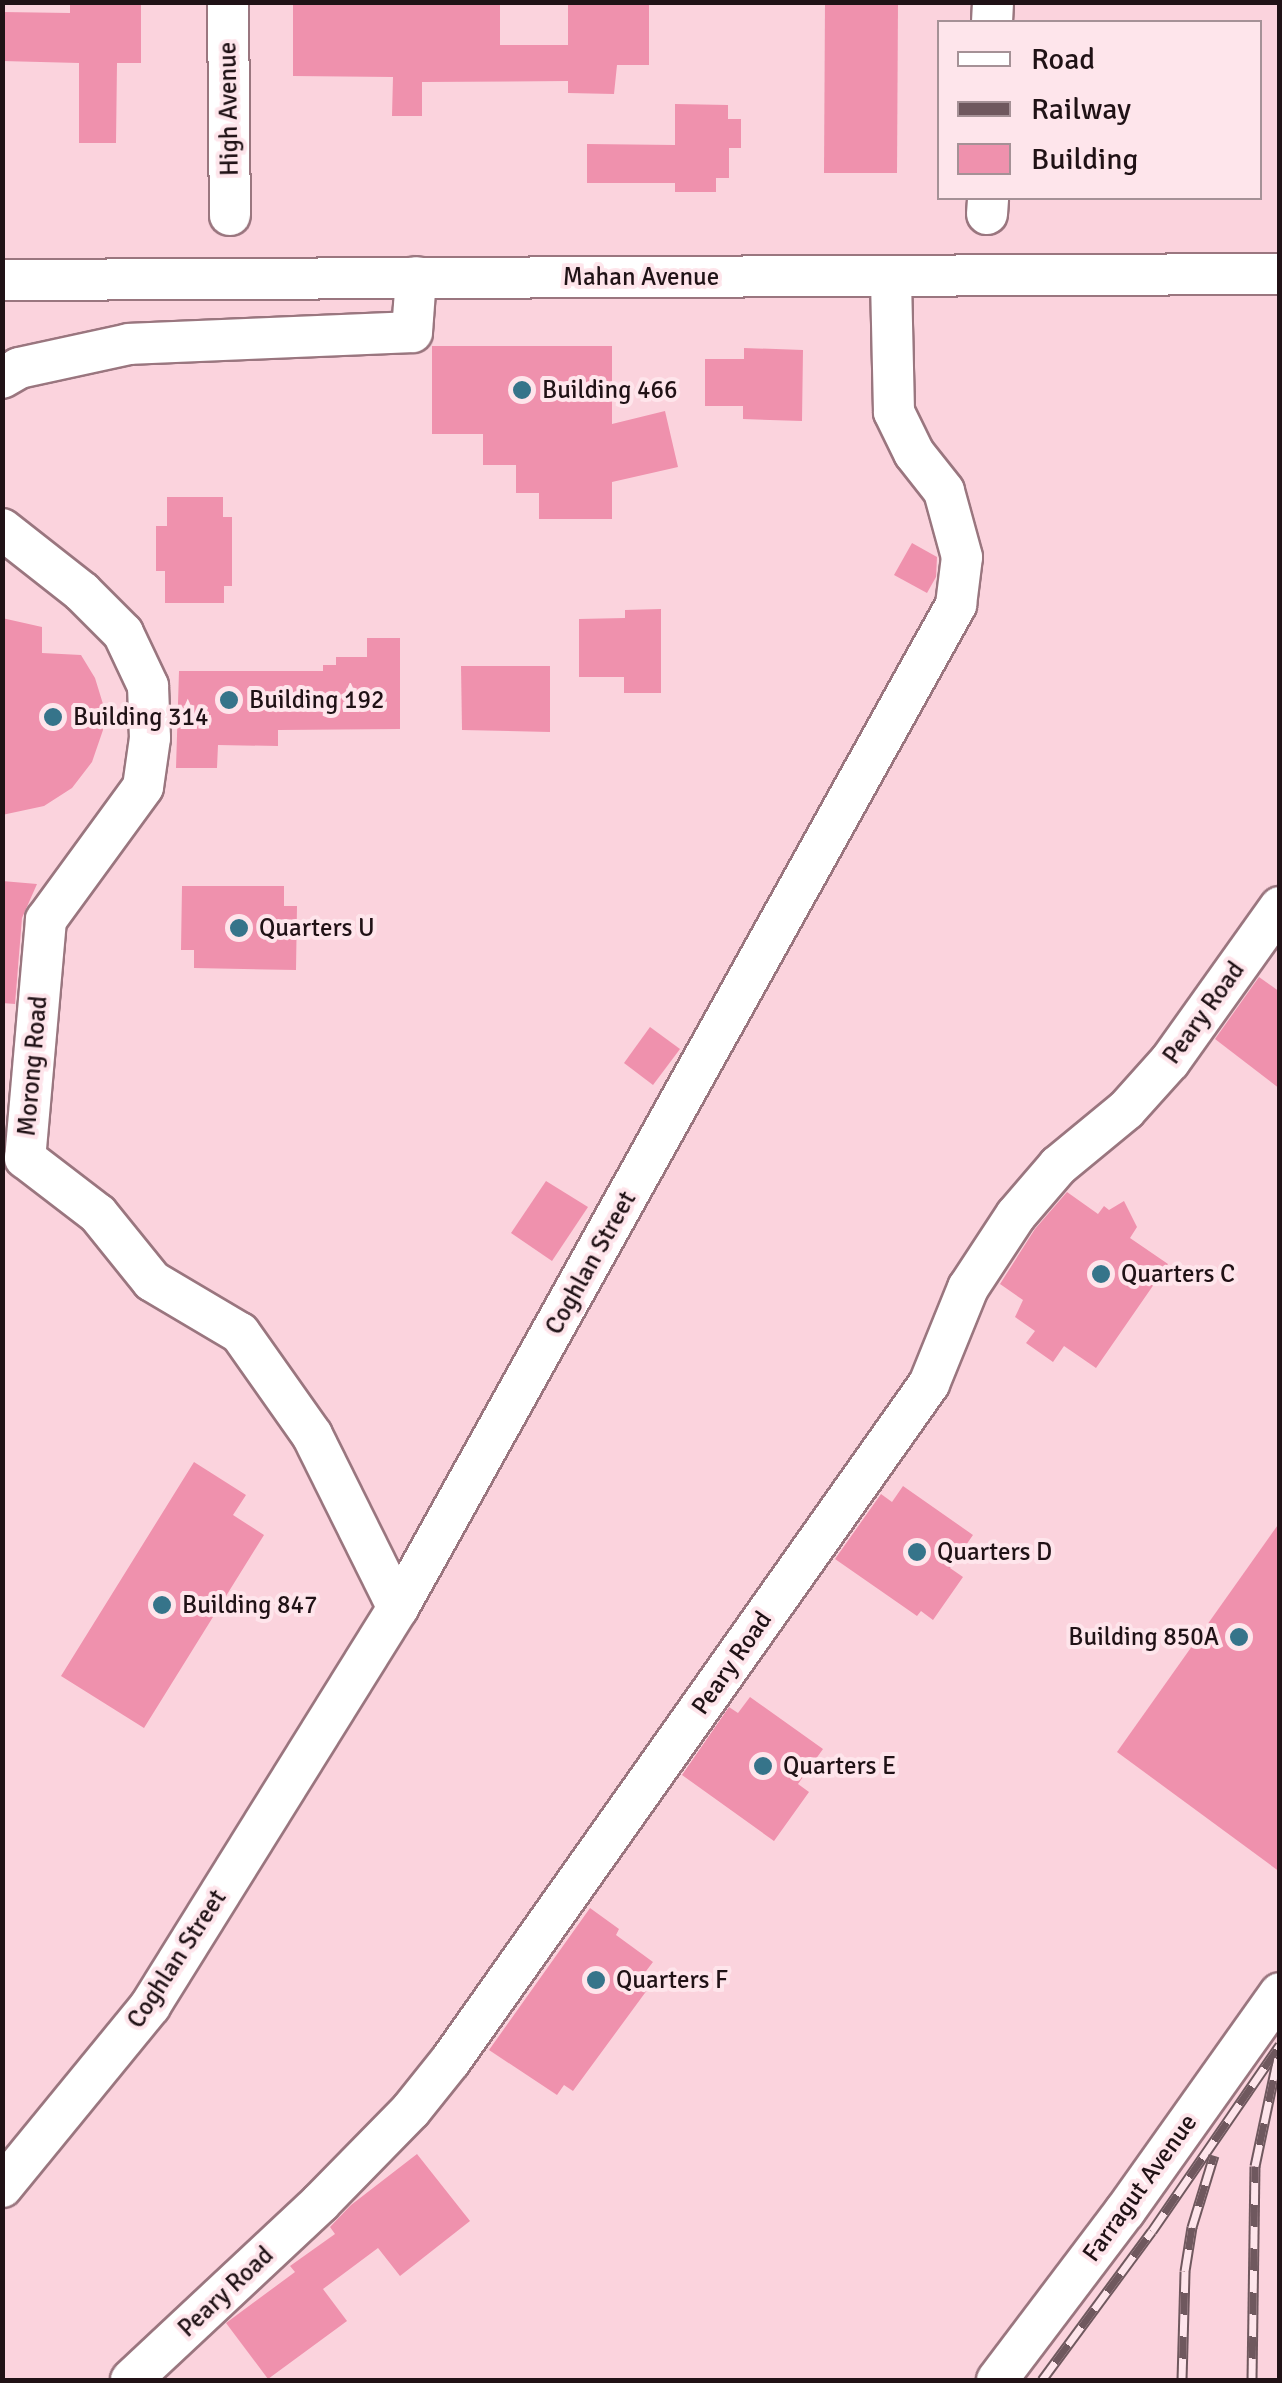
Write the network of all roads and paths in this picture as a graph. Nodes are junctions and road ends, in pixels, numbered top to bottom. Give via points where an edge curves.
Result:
1 (228, 2) edge
2 (230, 216) dead end
3 (1280, 274) edge
4 (416, 277) junction
5 (890, 278) junction
6 (2, 280) edge
7 (2, 378) edge
8 (2, 528) edge
9 (1280, 907) edge
10 (398, 1608) junction
11 (1280, 1994) edge
12 (2, 2187) edge
13 (130, 2380) edge
14 (997, 2380) edge

1 - 2 street, High Avenue
3 - 5 street, Mahan Avenue
4 - 5 street, Mahan Avenue
4 - 6 street, Mahan Avenue
4 - 7 street via 412,332 129,344 18,368
5 - 10 street, Coghlan Street via 894,412 914,453 944,491 962,557 956,605
8 - 10 street, Morong Road via 122,633 148,686 150,721 142,787 46,920 25,1158 98,1214 152,1281 240,1334 312,1435
9 - 13 street, Peary Road via 1170,1061 1016,1215 968,1288 928,1384 451,2060 320,2203
10 - 12 street, Coghlan Street via 150,2006
11 - 14 street, Farragut Avenue

